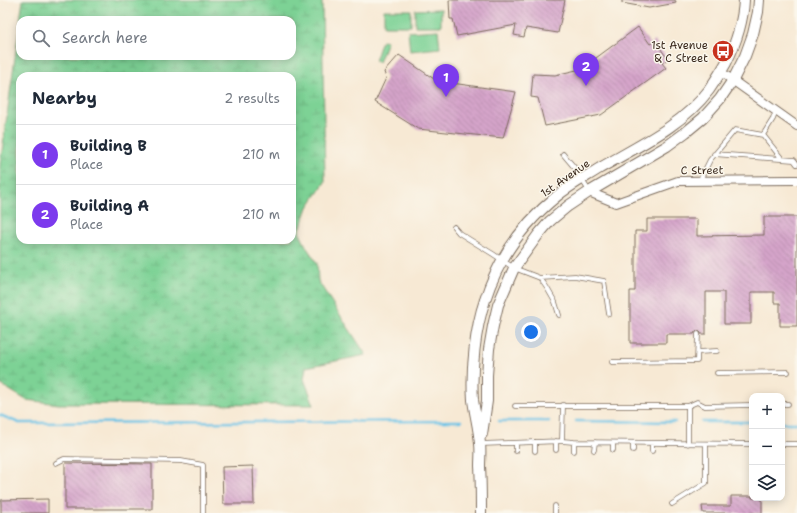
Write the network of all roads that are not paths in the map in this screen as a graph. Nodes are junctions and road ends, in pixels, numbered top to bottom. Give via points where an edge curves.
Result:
1 (744, 0) edge
2 (759, 0) edge
3 (721, 72) junction
4 (733, 80) junction
5 (776, 111) junction
6 (797, 126) edge
7 (763, 135) junction
8 (563, 154) dead end
9 (714, 154) junction
10 (782, 159) junction
11 (797, 164) edge
12 (581, 179) junction
13 (700, 180) junction
14 (797, 180) edge
15 (589, 192) junction
16 (454, 227) dead end
17 (502, 260) junction
18 (514, 268) junction
19 (540, 278) junction
20 (609, 314) dead end
21 (559, 316) dead end
22 (698, 334) dead end
23 (717, 351) dead end
24 (698, 352) junction
25 (612, 362) dead end
26 (788, 372) dead end
27 (717, 373) dead end
28 (749, 405) edge
29 (515, 406) dead end
30 (563, 406) junction
31 (688, 406) junction
32 (562, 441) junction
33 (535, 442) junction
34 (556, 442) junction
35 (574, 442) junction
36 (594, 442) junction
37 (613, 442) junction
38 (633, 442) junction
39 (516, 443) junction
40 (652, 443) junction
41 (480, 444) junction
42 (674, 444) junction
43 (688, 444) junction
44 (706, 444) junction
45 (749, 444) edge
46 (785, 444) edge
47 (797, 444) edge
48 (674, 449) dead end
49 (556, 450) dead end
50 (594, 450) dead end
51 (613, 450) dead end
52 (633, 450) dead end
53 (516, 451) dead end
54 (535, 451) dead end
55 (574, 451) dead end
56 (652, 451) dead end
57 (56, 463) dead end
58 (672, 504) dead end
59 (556, 506) dead end
60 (203, 513) edge
61 (481, 513) edge
62 (555, 513) edge

1 - 3 street, 1st Avenue via 744,10 734,47
2 - 4 street, 1st Avenue via 753,34
3 - 4 street
3 - 12 street, 1st Avenue via 709,90 677,121
4 - 5 street
4 - 15 street, 1st Avenue via 703,118 686,132
5 - 6 street
5 - 7 lane
7 - 9 lane via 735,130
7 - 10 lane
8 - 12 lane
9 - 10 lane
9 - 13 lane
10 - 11 lane via 794,160
12 - 15 lane
12 - 17 street, 1st Avenue via 540,211
13 - 14 street, C Street
13 - 15 street, C Street via 678,181 616,203
15 - 18 street, 1st Avenue via 550,221
16 - 17 lane via 459,233
17 - 18 lane
17 - 41 street, 1st Avenue via 485,300 475,347 473,400
18 - 19 lane
18 - 41 street, 1st Avenue via 492,326 487,401
19 - 20 lane via 575,276 604,281
19 - 21 lane via 548,288
22 - 24 lane
23 - 24 lane
24 - 25 lane via 698,361
26 - 27 lane
28 - 31 lane via 705,406 697,402
29 - 30 lane
30 - 31 lane
30 - 32 lane
31 - 43 lane
32 - 34 lane
32 - 35 lane
33 - 34 lane
33 - 39 lane
33 - 54 lane
34 - 49 lane
35 - 36 lane
35 - 55 lane
36 - 37 lane
36 - 50 lane
37 - 38 lane
37 - 51 lane
38 - 40 lane
38 - 52 lane
39 - 41 lane
39 - 53 lane
40 - 42 lane
40 - 56 lane
41 - 61 street, 1st Avenue
42 - 43 lane
42 - 48 lane
43 - 44 lane
44 - 45 lane
44 - 58 lane via 706,483
46 - 47 lane
57 - 60 lane via 64,459 181,461 203,465
59 - 62 lane

